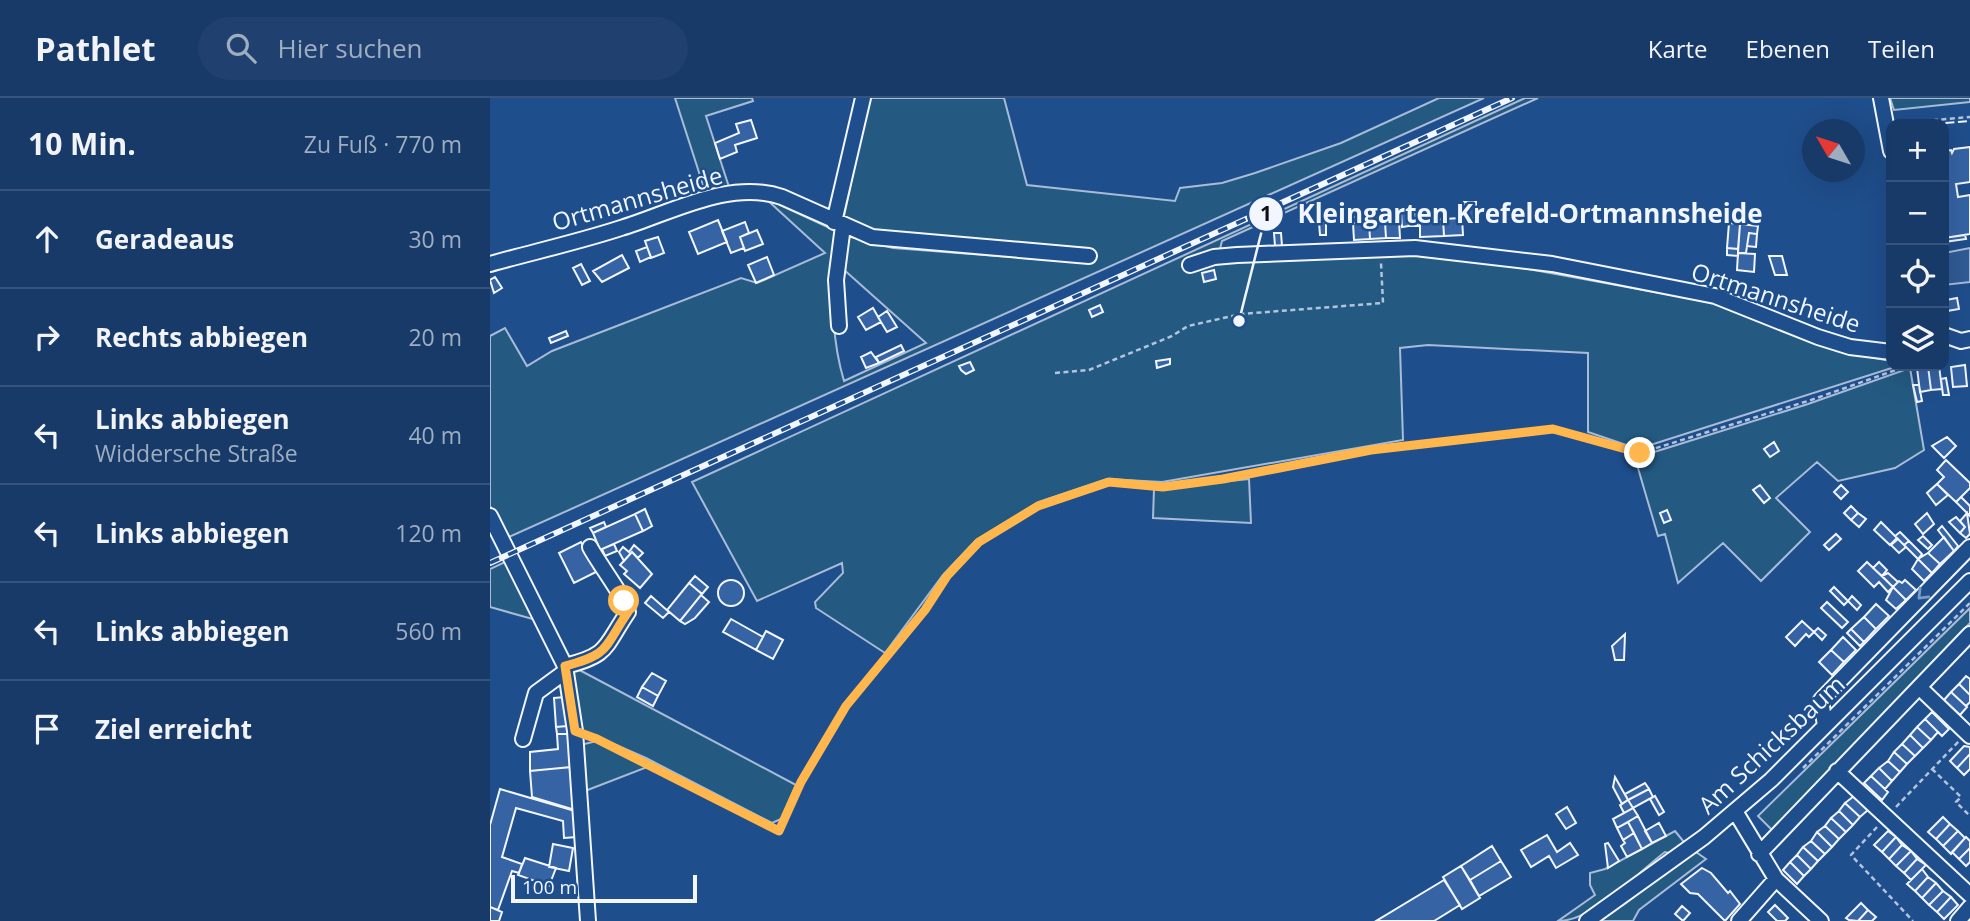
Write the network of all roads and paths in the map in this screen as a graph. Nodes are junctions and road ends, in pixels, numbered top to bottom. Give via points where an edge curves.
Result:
1 (863, 98) edge
2 (1881, 98) edge
3 (1970, 117) edge
4 (1885, 124) junction
5 (1886, 128) edge
6 (839, 224) junction
7 (1380, 249) junction
8 (1089, 256) dead end
9 (490, 264) edge
10 (1190, 265) dead end
11 (839, 326) dead end
12 (1949, 337) edge
13 (1970, 340) edge
14 (1886, 351) edge
15 (1893, 371) edge
16 (1055, 373) dead end
17 (490, 516) edge
18 (590, 547) dead end
19 (1970, 547) edge
20 (1970, 581) edge
21 (1970, 634) edge
22 (566, 668) junction
23 (1919, 687) junction
24 (1825, 726) junction
25 (575, 731) junction
26 (1970, 736) edge
27 (523, 739) dead end
28 (1932, 769) dead end
29 (1838, 771) junction
30 (1735, 811) junction
31 (1970, 816) edge
32 (1759, 854) junction
33 (1776, 879) junction
34 (1970, 895) edge
35 (1970, 907) edge
36 (588, 921) edge
37 (1587, 921) edge
38 (1739, 921) edge
39 (1821, 921) edge
40 (1958, 921) edge

1 - 6 street
2 - 4 street
3 - 4 path
4 - 5 street
6 - 8 street, Ortmannsheide via 893,240
6 - 9 street, Ortmannsheide via 769,192 725,194
6 - 11 street
7 - 10 street, Ortmannsheide via 1237,255
7 - 14 street, Ortmannsheide via 1490,255 1702,293 1850,347
7 - 16 path via 1383,303 1241,314 1188,326 1089,370
12 - 13 street
15 - 25 path via 1640,453 1553,429 1371,450 1163,487 1109,482 1038,506 979,542 947,576 846,706 801,782 779,831
17 - 22 street
18 - 22 street via 628,612 601,654
19 -> 24 street via 1821,700
20 - 24 street, Am Schicksbaum
21 - 23 street
22 - 25 street
22 - 27 street via 536,693
23 - 26 street
23 - 29 street
24 - 30 street, Am Schicksbaum
25 - 36 street
28 - 31 path via 1961,797 1956,803
29 - 32 street
29 - 34 street
30 - 32 street
30 - 37 street, Am Schicksbaum
32 - 33 street
33 - 38 street
33 - 39 street
35 - 40 street

